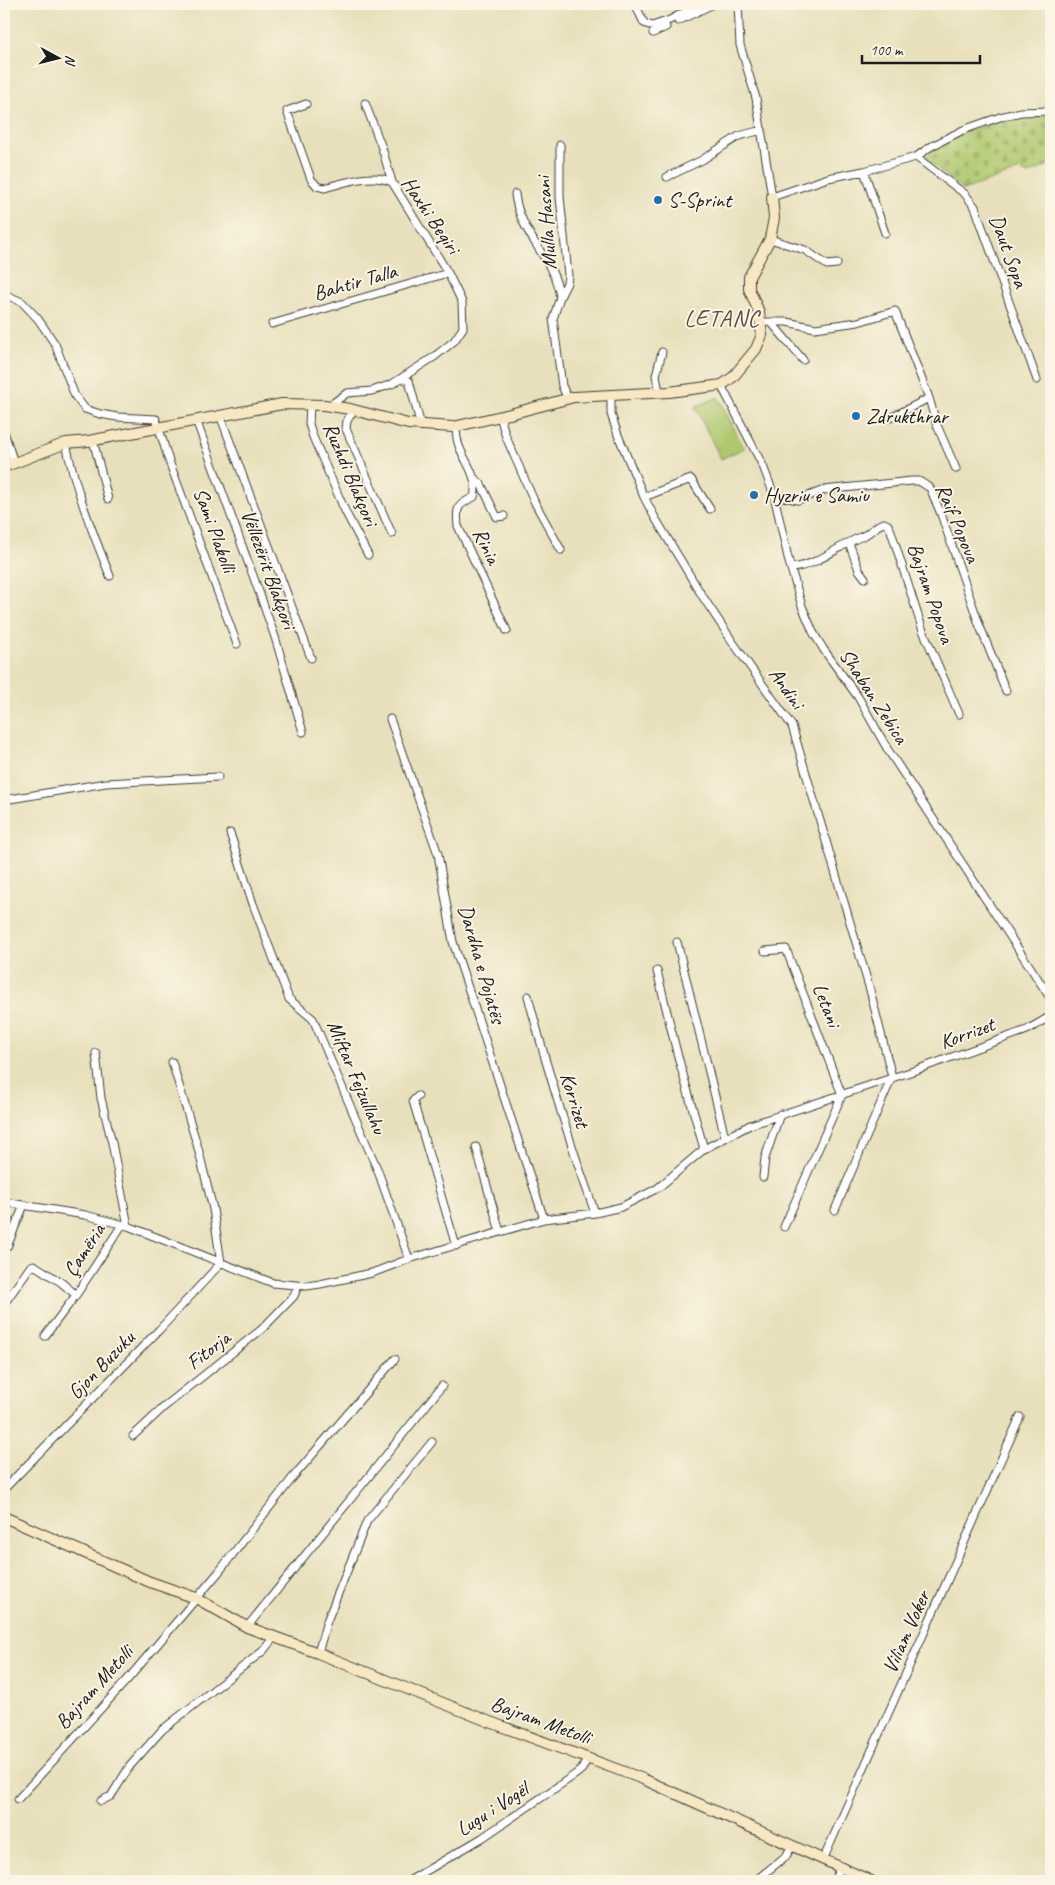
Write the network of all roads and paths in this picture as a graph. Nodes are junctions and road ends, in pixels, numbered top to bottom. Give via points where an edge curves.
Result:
1 (635, 4) edge
2 (699, 4) edge
3 (713, 4) edge
4 (740, 4) edge
5 (653, 32) dead end
6 (365, 103) dead end
7 (306, 104) dead end
8 (1051, 111) edge
9 (762, 130) junction
10 (560, 145) dead end
11 (916, 157) junction
12 (864, 171) junction
13 (667, 177) dead end
14 (392, 182) junction
15 (515, 194) dead end
16 (772, 197) junction
17 (885, 233) dead end
18 (770, 239) junction
19 (837, 264) dead end
20 (448, 273) junction
21 (4, 294) edge
22 (560, 297) junction
23 (760, 322) junction
24 (771, 322) junction
25 (272, 324) dead end
26 (662, 352) dead end
27 (803, 360) dead end
28 (402, 378) junction
29 (1037, 380) dead end
30 (721, 385) junction
31 (658, 392) junction
32 (611, 394) junction
33 (568, 398) junction
34 (929, 398) junction
35 (310, 405) junction
36 (329, 406) junction
37 (353, 410) junction
38 (220, 416) junction
39 (500, 416) junction
40 (890, 418) dead end
41 (196, 420) junction
42 (421, 426) junction
43 (456, 426) junction
44 (159, 427) junction
45 (4, 432) edge
46 (93, 440) junction
47 (66, 443) junction
48 (14, 463) junction
49 (4, 467) edge
50 (956, 469) dead end
51 (475, 479) junction
52 (774, 495) junction
53 (644, 496) junction
54 (108, 499) dead end
55 (710, 509) dead end
56 (504, 516) dead end
57 (392, 534) dead end
58 (849, 543) junction
59 (561, 550) dead end
60 (368, 555) dead end
61 (791, 568) junction
62 (110, 576) dead end
63 (865, 578) dead end
64 (507, 632) dead end
65 (237, 644) dead end
66 (310, 658) dead end
67 (1006, 690) dead end
68 (959, 714) dead end
69 (390, 719) dead end
70 (302, 732) dead end
71 (218, 777) dead end
72 (4, 800) edge
73 (230, 833) dead end
74 (676, 942) dead end
75 (765, 951) dead end
76 (657, 971) dead end
77 (528, 996) dead end
78 (1051, 1000) edge
79 (1051, 1016) edge
80 (96, 1053) dead end
81 (172, 1062) dead end
82 (892, 1077) junction
83 (842, 1094) junction
84 (418, 1096) dead end
85 (780, 1114) junction
86 (725, 1137) junction
87 (476, 1147) dead end
88 (704, 1149) junction
89 (763, 1177) dead end
90 (4, 1202) edge
91 (24, 1205) junction
92 (835, 1210) dead end
93 (595, 1213) junction
94 (544, 1219) junction
95 (125, 1226) junction
96 (784, 1227) dead end
97 (500, 1232) junction
98 (7, 1246) dead end
99 (456, 1246) junction
100 (408, 1259) junction
101 (221, 1263) junction
102 (298, 1286) junction
103 (76, 1294) junction
104 (4, 1304) edge
105 (45, 1336) dead end
106 (395, 1359) dead end
107 (442, 1386) dead end
108 (1020, 1417) dead end
109 (133, 1436) dead end
110 (432, 1442) dead end
111 (4, 1489) edge
112 (4, 1517) edge
113 (196, 1598) junction
114 (247, 1627) junction
115 (274, 1637) junction
116 (318, 1653) junction
117 (588, 1758) junction
118 (18, 1798) dead end
119 (101, 1801) dead end
120 (792, 1846) junction
121 (823, 1860) junction
122 (840, 1868) junction
123 (409, 1881) edge
124 (755, 1881) edge
125 (834, 1881) edge
126 (871, 1881) edge

1 - 2 street via 644,22 652,26
3 - 5 street
4 - 9 street via 740,45
6 - 14 street
7 - 14 street, Haxhi Beqiri via 288,110 317,186 324,188 372,178
8 - 11 street via 1021,112 978,124
9 - 13 street via 739,136 702,160
9 - 16 street
10 - 22 street, Mulla Hasani via 560,197 568,282
11 - 12 street
11 - 29 street, Daut Sopa via 965,194 975,207
12 - 16 street via 828,178
12 - 17 street
14 - 20 street, Haxhi Beqiri
15 - 22 street, Mulla Hasani via 518,215 554,275
16 - 18 street via 774,218
18 - 19 street via 805,250 827,264
18 - 23 street via 749,277 749,289
20 - 25 street, Bahtir Talla
20 - 28 street, Haxhi Beqiri via 462,302 463,328 454,341
21 - 44 street via 22,302 38,319 55,344 75,396 85,409 109,416 156,419
22 - 33 street, Mulla Hasani via 553,319 561,381
23 - 24 street
23 - 30 street via 762,335 756,349 733,377
24 - 27 street
24 - 34 street via 815,328 858,322 895,311
26 - 31 street via 656,375
28 - 36 street, Haxhi Beqiri via 381,389 347,393
28 - 42 street via 409,382
30 - 31 street
30 - 52 street, Shaban Zebica via 763,466
31 - 32 street
32 - 33 street
32 - 53 street, Andini via 611,414
33 - 39 street
34 - 40 street
34 - 50 street
35 - 36 street
35 - 38 street via 282,404
35 - 60 street, Ruzhdi Blakçori via 309,424 313,437
36 - 37 street
37 - 42 street
37 - 57 street via 346,429
38 - 41 street
38 - 66 street
39 - 43 street
39 - 59 street via 536,503
41 - 44 street
41 - 70 street, Vëllezërit Blakçori via 263,601
42 - 43 street
43 - 51 street, Rinia via 458,443
44 - 46 street
44 - 65 street, Sami Plakolli
45 - 48 street
46 - 47 street
46 - 54 street
47 - 48 street
47 - 62 street via 70,465
48 - 49 street
51 - 56 street, Rinia via 497,517
51 - 64 street, Rinia via 474,497 460,504 457,511 458,526
52 - 61 street, Shaban Zebica
52 - 67 street, Raif Popova via 798,500 824,490 912,481 919,481 930,488
53 - 55 street via 692,478
53 - 82 street, Andini via 701,594 792,726 870,990
58 - 61 street, Bajram Popova via 814,562
58 - 63 street
58 - 68 street, Bajram Popova via 867,535 878,524 888,525 922,628
61 - 78 street, Shaban Zebica via 802,606 824,650 858,697 888,750
69 - 94 street, Dardha e Pojatës via 438,854 453,942
71 - 72 street via 106,783
73 - 100 street, Miftar Fejzullahu via 289,999 313,1019 378,1171
74 - 86 street
75 - 83 street, Letani via 786,949
76 - 88 street
77 - 93 street, Korrizet via 548,1073
79 - 82 street, Korrizet via 1028,1030
80 - 95 street via 101,1098 112,1143
81 - 101 street via 213,1209
82 - 83 street, Korrizet
82 - 92 street
83 - 85 street, Korrizet
83 - 96 street
84 - 99 street via 413,1101
85 - 86 street, Korrizet
85 - 89 street via 765,1158
86 - 88 street, Korrizet
87 - 97 street
88 - 93 street, Korrizet via 658,1188 622,1206
90 - 91 street
91 - 95 street via 85,1215
91 - 98 street
93 - 94 street, Korrizet
94 - 97 street
95 - 101 street
95 - 103 street, Çamëria
97 - 99 street
99 - 100 street
100 - 102 street via 340,1281
101 - 102 street via 273,1284
101 - 111 street, Gjon Buzuku
102 - 109 street, Fitorja via 294,1296 262,1329 164,1407
103 - 104 street, Çamëria via 34,1265
103 - 105 street, Çamëria
106 - 113 street, Bajram Metolli via 294,1476
107 - 114 street
108 - 121 street, Viliam Voker
110 - 116 street via 367,1521 327,1621
112 - 113 street, Bajram Metolli via 150,1582
113 - 114 street, Bajram Metolli
113 - 118 street, Bajram Metolli via 128,1680
114 - 115 street, Bajram Metolli
115 - 116 street, Bajram Metolli
115 - 119 street via 263,1651 162,1730 130,1766 111,1796
116 - 117 street, Bajram Metolli
117 - 120 street, Bajram Metolli via 643,1779
117 - 123 street, Lugu i Vogël via 576,1774 482,1838
120 - 121 street, Bajram Metolli
120 - 124 street via 786,1856
121 - 122 street, Bajram Metolli
122 - 125 street
122 - 126 street, Bajram Metolli

